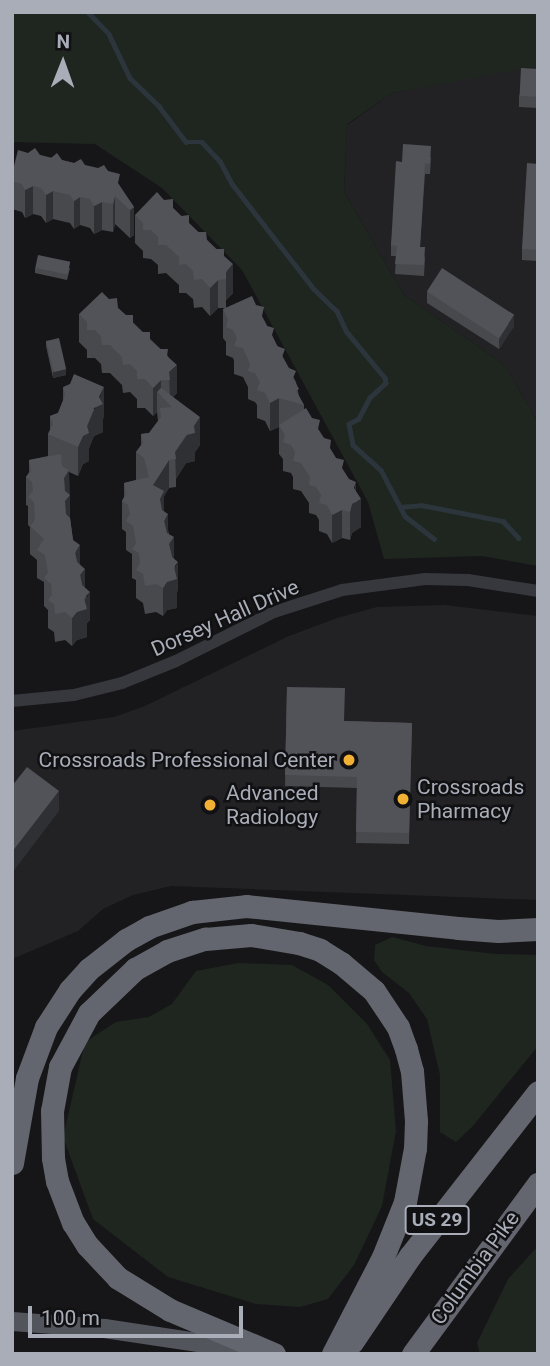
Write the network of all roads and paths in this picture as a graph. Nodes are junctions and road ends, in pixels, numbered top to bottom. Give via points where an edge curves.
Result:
1 (538, 591) edge
2 (12, 701) edge
3 (538, 929) edge
4 (538, 1092) edge
5 (12, 1163) edge
6 (538, 1184) edge
7 (538, 1195) edge
8 (497, 1235) junction
9 (12, 1321) edge
10 (273, 1354) edge
11 (333, 1354) edge
12 (344, 1354) edge
13 (413, 1354) edge

1 - 2 street, Dorsey Hall Drive via 468,580 425,579 342,590 274,612 122,683 74,695
3 - 5 highway via 458,928 246,906 192,912 149,928 89,969 46,1027 27,1078
4 - 12 highway, US 29 via 410,1256
6 - 8 highway, Columbia Pike / US 29
7 - 8 highway
8 - 13 highway, Columbia Pike / US 29
9 - 10 main road via 104,1328
10 - 11 highway via 170,1310 118,1278 73,1223 53,1158 51,1111 60,1068 89,1013 135,969 167,951 205,939 264,936 320,950 374,991 398,1027 406,1049 416,1121 405,1202 383,1257

